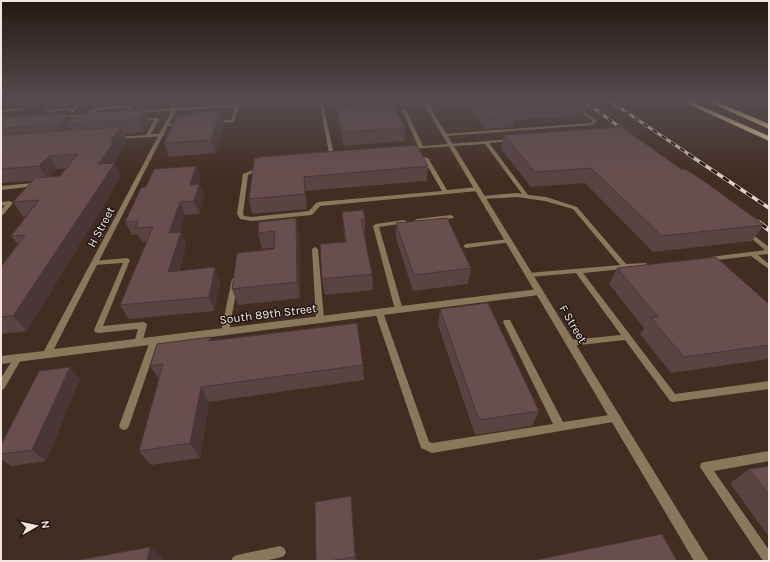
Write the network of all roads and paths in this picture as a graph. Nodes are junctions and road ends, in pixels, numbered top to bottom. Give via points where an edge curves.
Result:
1 (154, 125) edge
2 (167, 125) edge
3 (326, 125) edge
4 (411, 125) edge
5 (439, 125) edge
6 (576, 125) edge
7 (738, 125) edge
8 (162, 135) junction
9 (445, 135) junction
10 (148, 136) junction
11 (111, 138) edge
12 (518, 139) edge
13 (769, 139) edge
14 (486, 142) junction
15 (451, 145) junction
16 (421, 147) junction
17 (407, 148) edge
18 (347, 152) edge
19 (408, 156) edge
20 (270, 167) edge
21 (33, 185) edge
22 (1, 188) edge
23 (478, 189) junction
24 (445, 192) junction
25 (528, 197) junction
26 (483, 198) junction
27 (1, 204) edge
28 (1, 214) edge
29 (451, 217) dead end
30 (743, 228) edge
31 (509, 241) junction
32 (466, 246) dead end
33 (315, 249) dead end
34 (769, 251) edge
35 (752, 254) junction
36 (94, 263) junction
37 (649, 265) edge
38 (710, 265) edge
39 (625, 267) junction
40 (769, 267) edge
41 (235, 271) edge
42 (578, 271) junction
43 (530, 275) junction
44 (539, 292) junction
45 (399, 310) junction
46 (379, 312) junction
47 (320, 320) junction
48 (507, 322) dead end
49 (225, 332) junction
50 (627, 337) junction
51 (154, 341) junction
52 (138, 343) junction
53 (570, 343) junction
54 (47, 354) junction
55 (18, 358) junction
56 (1, 360) edge
57 (769, 385) edge
58 (1, 386) edge
59 (616, 418) junction
60 (124, 426) dead end
61 (560, 427) junction
62 (769, 456) edge
63 (280, 552) dead end
64 (769, 560) edge
65 (237, 561) edge
66 (702, 561) edge

1 - 10 lane
2 - 8 street, H Street
3 - 18 lane via 332,153
4 - 16 lane
5 - 9 street, F Street
6 - 9 lane
7 - 13 highway
8 - 10 lane
8 - 36 street, H Street
9 - 15 street, F Street
10 - 11 lane
12 - 14 lane
14 - 15 lane
14 - 25 lane
15 - 16 lane
15 - 23 street, F Street
16 - 17 lane
19 - 24 lane via 421,156 426,159
20 - 24 lane via 251,170 246,174 240,214 242,218 311,213 318,204
21 - 22 lane
23 - 24 lane
23 - 26 street, F Street
25 - 26 lane via 516,195
25 - 39 lane via 546,199 575,208
26 - 31 street, F Street
27 - 28 lane via 10,203
29 - 45 lane via 376,226
30 - 34 lane
31 - 32 lane
31 - 43 street, F Street
33 - 47 lane
34 - 35 lane
35 - 38 lane via 705,260
35 - 40 lane
36 - 52 lane via 127,260 98,330 144,325
36 - 54 street, H Street
37 - 39 lane
39 - 42 lane
41 - 49 lane
42 - 43 lane
42 - 50 lane
43 - 44 street, F Street
44 - 45 street, South 89th Street
44 - 53 street, F Street
45 - 46 street, South 89th Street
46 - 47 street, South 89th Street
46 - 61 lane via 425,445 432,448
47 - 49 street, South 89th Street
48 - 61 lane
49 - 51 street, South 89th Street
50 - 53 lane
50 - 57 lane via 673,398
51 - 52 street, South 89th Street
51 - 60 lane
52 - 54 street, South 89th Street
53 - 59 street, F Street
54 - 55 street, South 89th Street
55 - 56 street, South 89th Street
55 - 58 lane
59 - 61 lane
59 - 66 street, F Street
62 - 64 lane via 705,467
63 - 65 lane

